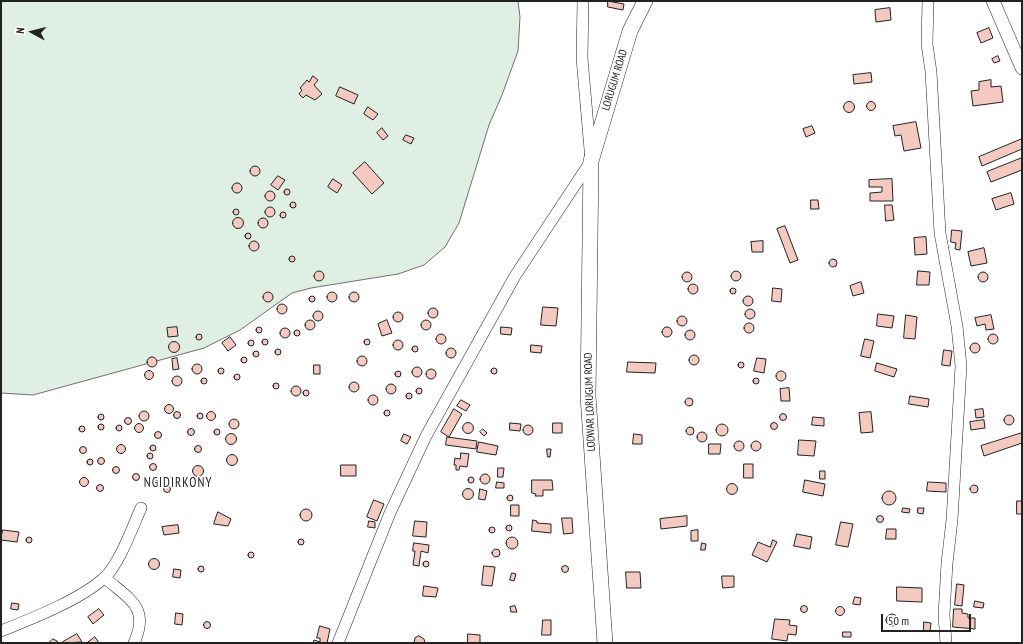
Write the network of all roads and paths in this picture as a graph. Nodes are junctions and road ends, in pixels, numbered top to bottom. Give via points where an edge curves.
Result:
1 (583, 1) edge
2 (645, 1) edge
3 (928, 1) edge
4 (993, 1) edge
5 (1022, 68) edge
6 (591, 161) junction
7 (141, 508) dead end
8 (105, 578) junction
9 (1, 631) edge
10 (134, 643) edge
11 (338, 643) edge
12 (605, 643) edge
13 (946, 643) edge

1 - 6 street via 582,58
2 - 6 main road, LORUGUM ROAD via 630,31
3 - 13 street via 927,44 940,233 957,326 961,366 944,614
4 - 5 street
6 - 11 street via 516,276 426,436 390,513
6 - 12 main road, LODWAR LORUGUM ROAD via 588,396
7 - 8 street
8 - 9 street via 61,604
8 - 10 street via 137,606 141,628

